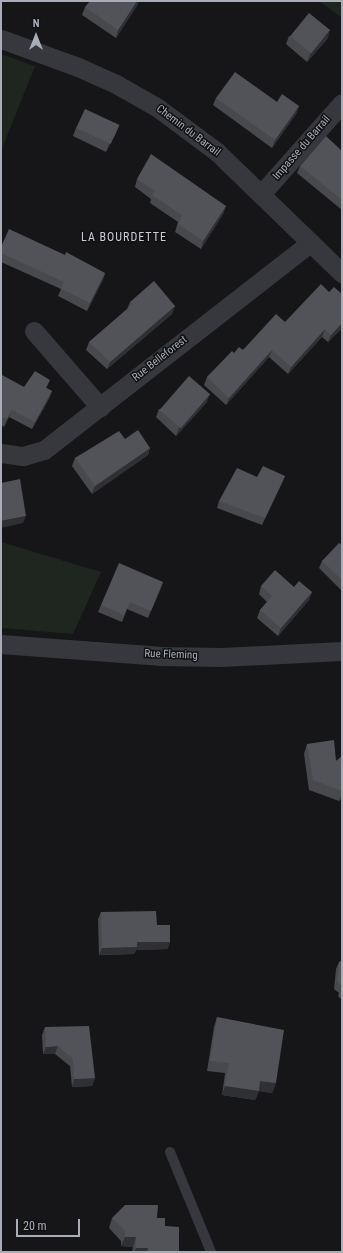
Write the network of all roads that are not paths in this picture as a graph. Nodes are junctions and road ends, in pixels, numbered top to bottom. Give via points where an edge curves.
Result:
1 (1, 39) edge
2 (342, 103) edge
3 (262, 193) junction
4 (311, 242) junction
5 (342, 273) edge
6 (34, 331) dead end
7 (100, 407) junction
8 (1, 454) edge
9 (1, 644) edge
10 (342, 650) edge
11 (170, 1152) dead end
12 (211, 1252) edge

1 - 3 street, Chemin du Barrail via 78,67 146,100 217,152
2 - 3 street, Impasse du Barrail
3 - 4 street, Chemin du Barrail
4 - 5 street, Chemin du Barrail
4 - 7 street, Rue Belleforest
6 - 7 street
7 - 8 street, Rue Belleforest via 44,450 23,456
9 - 10 street, Rue Fleming via 160,656 221,657
11 - 12 lane

